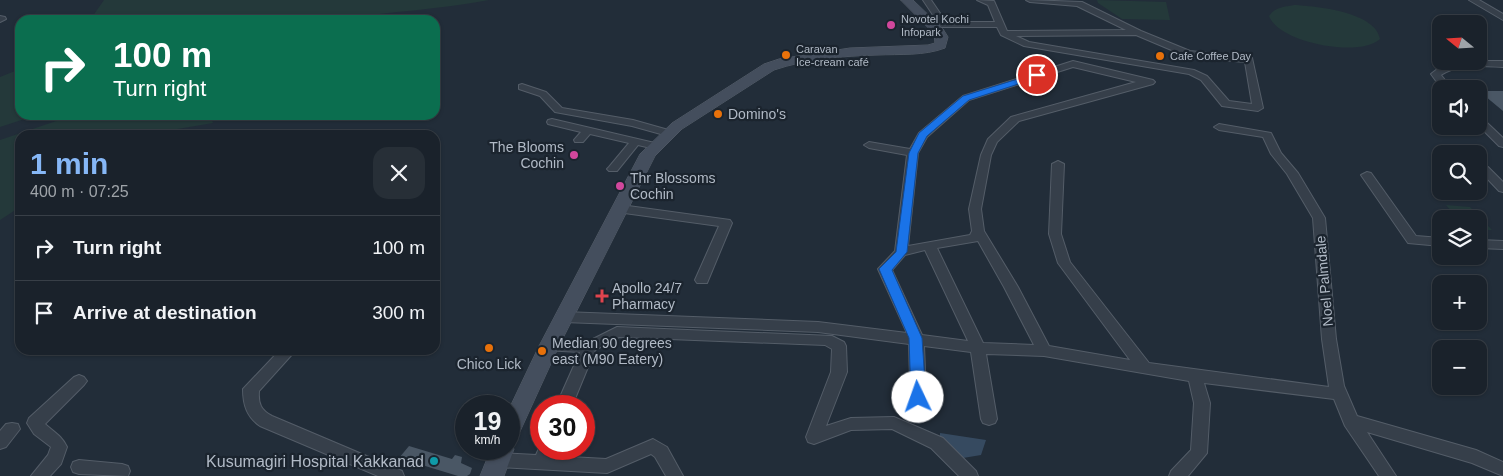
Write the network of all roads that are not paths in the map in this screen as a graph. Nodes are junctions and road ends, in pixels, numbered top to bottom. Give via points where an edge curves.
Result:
1 (907, 0) edge
2 (927, 0) edge
3 (981, 0) edge
4 (1030, 0) edge
5 (1473, 0) edge
6 (1488, 0) edge
7 (994, 1) edge
8 (1503, 9) edge
9 (1503, 17) edge
10 (1002, 29) junction
11 (1138, 33) junction
12 (1488, 64) edge
13 (1503, 64) edge
14 (1441, 70) edge
15 (1488, 70) edge
16 (1503, 70) edge
17 (1439, 80) edge
18 (522, 87) dead end
19 (552, 122) dead end
20 (1220, 127) dead end
21 (1487, 129) edge
22 (588, 130) junction
23 (668, 134) junction
24 (579, 140) dead end
25 (636, 141) junction
26 (1503, 144) edge
27 (869, 145) dead end
28 (655, 146) junction
29 (914, 153) junction
30 (1058, 164) dead end
31 (613, 169) dead end
32 (1487, 172) edge
33 (1367, 175) dead end
34 (1503, 189) edge
35 (621, 209) junction
36 (978, 231) junction
37 (1432, 241) edge
38 (1487, 244) edge
39 (929, 245) junction
40 (1503, 245) edge
41 (901, 252) junction
42 (702, 280) dead end
43 (564, 318) junction
44 (916, 338) junction
45 (549, 346) junction
46 (589, 346) junction
47 (978, 348) junction
48 (1044, 351) junction
49 (284, 355) edge
50 (1145, 368) junction
51 (1196, 376) junction
52 (78, 380) dead end
53 (1339, 394) junction
54 (569, 395) edge
55 (520, 408) edge
56 (920, 417) dead end
57 (989, 419) dead end
58 (1351, 421) junction
59 (12, 428) dead end
60 (0, 442) edge
61 (530, 457) edge
62 (573, 460) edge
63 (497, 462) edge
64 (80, 467) dead end
65 (1503, 470) edge
66 (40, 476) edge
67 (118, 476) edge
68 (396, 476) edge
69 (675, 476) edge
70 (970, 476) edge
71 (1177, 476) edge
72 (1388, 476) edge

1 - 23 main road via 939,32 941,45 930,49 850,52 784,62 742,83
2 - 10 street via 944,25
3 - 7 street
4 - 11 street via 1078,4
5 - 9 street
6 - 8 street
7 - 10 street
10 - 11 street
10 - 11 street via 1027,44 1191,72 1204,78 1226,104 1258,108 1249,60 1188,54
12 - 13 street
14 - 17 street via 1436,74
15 - 16 street
18 - 23 street via 543,94 559,110 633,123
19 - 22 street
20 - 53 street, Noel Palmdale via 1267,135 1319,218 1329,339
21 - 26 street
22 - 24 street
22 - 25 street
23 - 28 main road
25 - 28 street
25 - 31 street
27 - 29 street
28 - 35 main road
29 - 36 street via 923,135 966,98 1073,64 1150,82 1015,119 992,141 986,155 975,209
29 - 41 street
30 - 50 street via 1055,234 1064,263
32 - 34 street
33 - 37 street via 1412,240
35 - 42 street via 726,223
35 - 43 main road
36 - 39 street via 974,238
36 - 48 street via 1012,287
38 - 40 street
39 - 41 street
39 - 47 street
41 - 44 street via 885,269
43 - 44 street via 818,327
43 - 45 main road
44 - 47 street
44 - 56 street
45 - 46 street
45 - 55 main road
46 - 54 street
46 - 70 street via 617,332 827,340 839,346 838,372 814,437 851,424 894,423 936,443
47 - 48 street
47 - 57 street
48 - 50 street
49 - 68 street via 251,389 253,410 266,421
50 - 51 street
51 - 53 street
51 - 71 street via 1202,403 1199,453
52 - 66 street via 34,423 56,440 59,447
53 - 58 street, Noel Palmdale
58 - 65 street via 1476,457
58 - 72 street, Noel Palmdale
59 - 60 street
61 - 63 street
62 - 69 street via 607,466 653,446 661,452
64 - 67 street via 122,471

